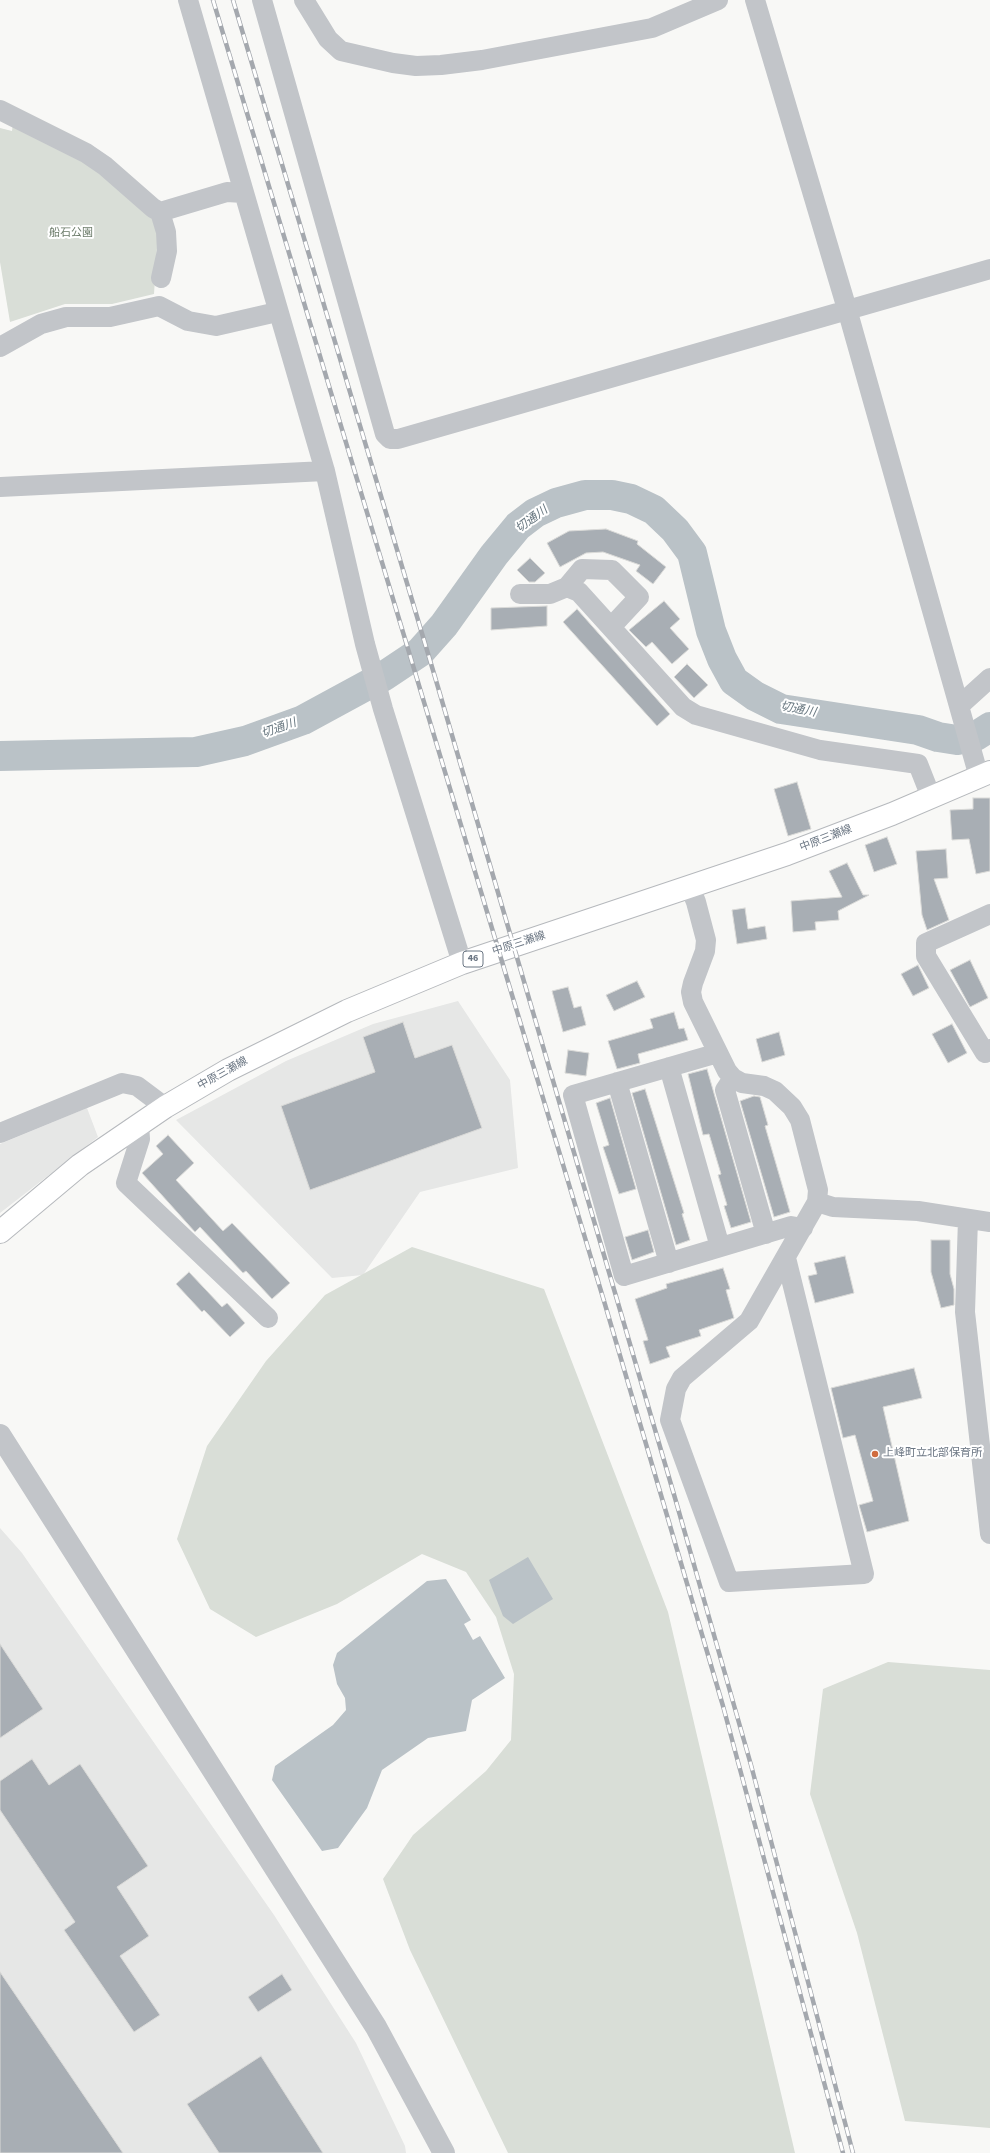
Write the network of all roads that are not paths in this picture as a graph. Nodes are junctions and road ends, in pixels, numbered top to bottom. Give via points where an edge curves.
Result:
1 (188, 0) edge
2 (262, 0) edge
3 (304, 0) edge
4 (718, 0) edge
5 (755, 0) edge
6 (0, 110) edge
7 (243, 193) junction
8 (160, 212) junction
9 (990, 269) edge
10 (161, 278) dead end
11 (847, 309) junction
12 (277, 312) junction
13 (0, 347) edge
14 (325, 471) junction
15 (0, 487) edge
16 (567, 587) junction
17 (520, 594) dead end
18 (612, 626) junction
19 (990, 678) edge
20 (959, 706) junction
21 (984, 774) edge
22 (931, 797) junction
23 (690, 887) junction
24 (990, 914) edge
25 (462, 963) junction
26 (990, 1049) edge
27 (718, 1053) junction
28 (669, 1067) junction
29 (733, 1078) junction
30 (617, 1082) junction
31 (165, 1107) junction
32 (139, 1125) junction
33 (0, 1133) edge
34 (817, 1202) junction
35 (968, 1219) junction
36 (990, 1222) edge
37 (803, 1228) junction
38 (0, 1232) edge
39 (766, 1234) junction
40 (720, 1247) junction
41 (786, 1258) junction
42 (669, 1263) junction
43 (268, 1318) dead end
44 (0, 1435) edge
45 (990, 1534) edge
46 (432, 2128) junction
47 (431, 2153) edge
48 (444, 2153) edge

1 - 7 street
2 - 11 street via 385,434 390,439 398,439
3 - 4 street via 328,39 341,51 416,66 482,60 652,28
5 - 11 street
6 - 8 street via 86,153
7 - 8 street via 227,192
7 - 12 street
8 - 10 street via 166,232 167,251
9 - 11 street
11 - 20 street
12 - 13 street via 216,326 188,321 159,306 110,317 66,316 41,324
12 - 14 street
14 - 15 street
14 - 25 street via 365,644 383,709
16 - 17 street via 550,594
16 - 18 street via 579,592
16 - 18 street via 582,569 612,570 639,597
18 - 22 street via 683,707 696,714 820,750 918,764
19 - 20 street
20 - 21 street
21 - 22 main road, 中原三瀬線 / 46
22 - 23 main road, 中原三瀬線 / 46 via 787,854
23 - 25 main road, 中原三瀬線 / 46
23 - 27 street via 706,940 705,951 691,992 693,1002
24 - 26 street via 926,943 926,956 985,1052
25 - 31 main road, 中原三瀬線 / 46 via 347,1011 228,1070
27 - 28 street
27 - 29 street
28 - 30 street
28 - 40 street
29 - 34 street via 742,1083 764,1086 775,1091 792,1107 800,1120 818,1190
29 - 39 street via 725,1090
30 - 42 street
30 - 42 street via 573,1096 624,1276
31 - 32 main road, 中原三瀬線 / 46
31 - 33 street via 137,1086 122,1083
32 - 38 main road, 中原三瀬線 / 46 via 80,1165
32 - 43 street via 140,1139 126,1183
34 - 35 street via 833,1207 918,1211
34 - 37 street
35 - 36 street
35 - 45 street via 965,1312
37 - 39 street via 791,1226
37 - 41 street
39 - 40 street
40 - 42 street
41 - 41 street via 864,1574 729,1582 670,1420 676,1389 682,1378 749,1320
44 - 46 street via 376,2027
46 - 47 street
46 - 48 street

